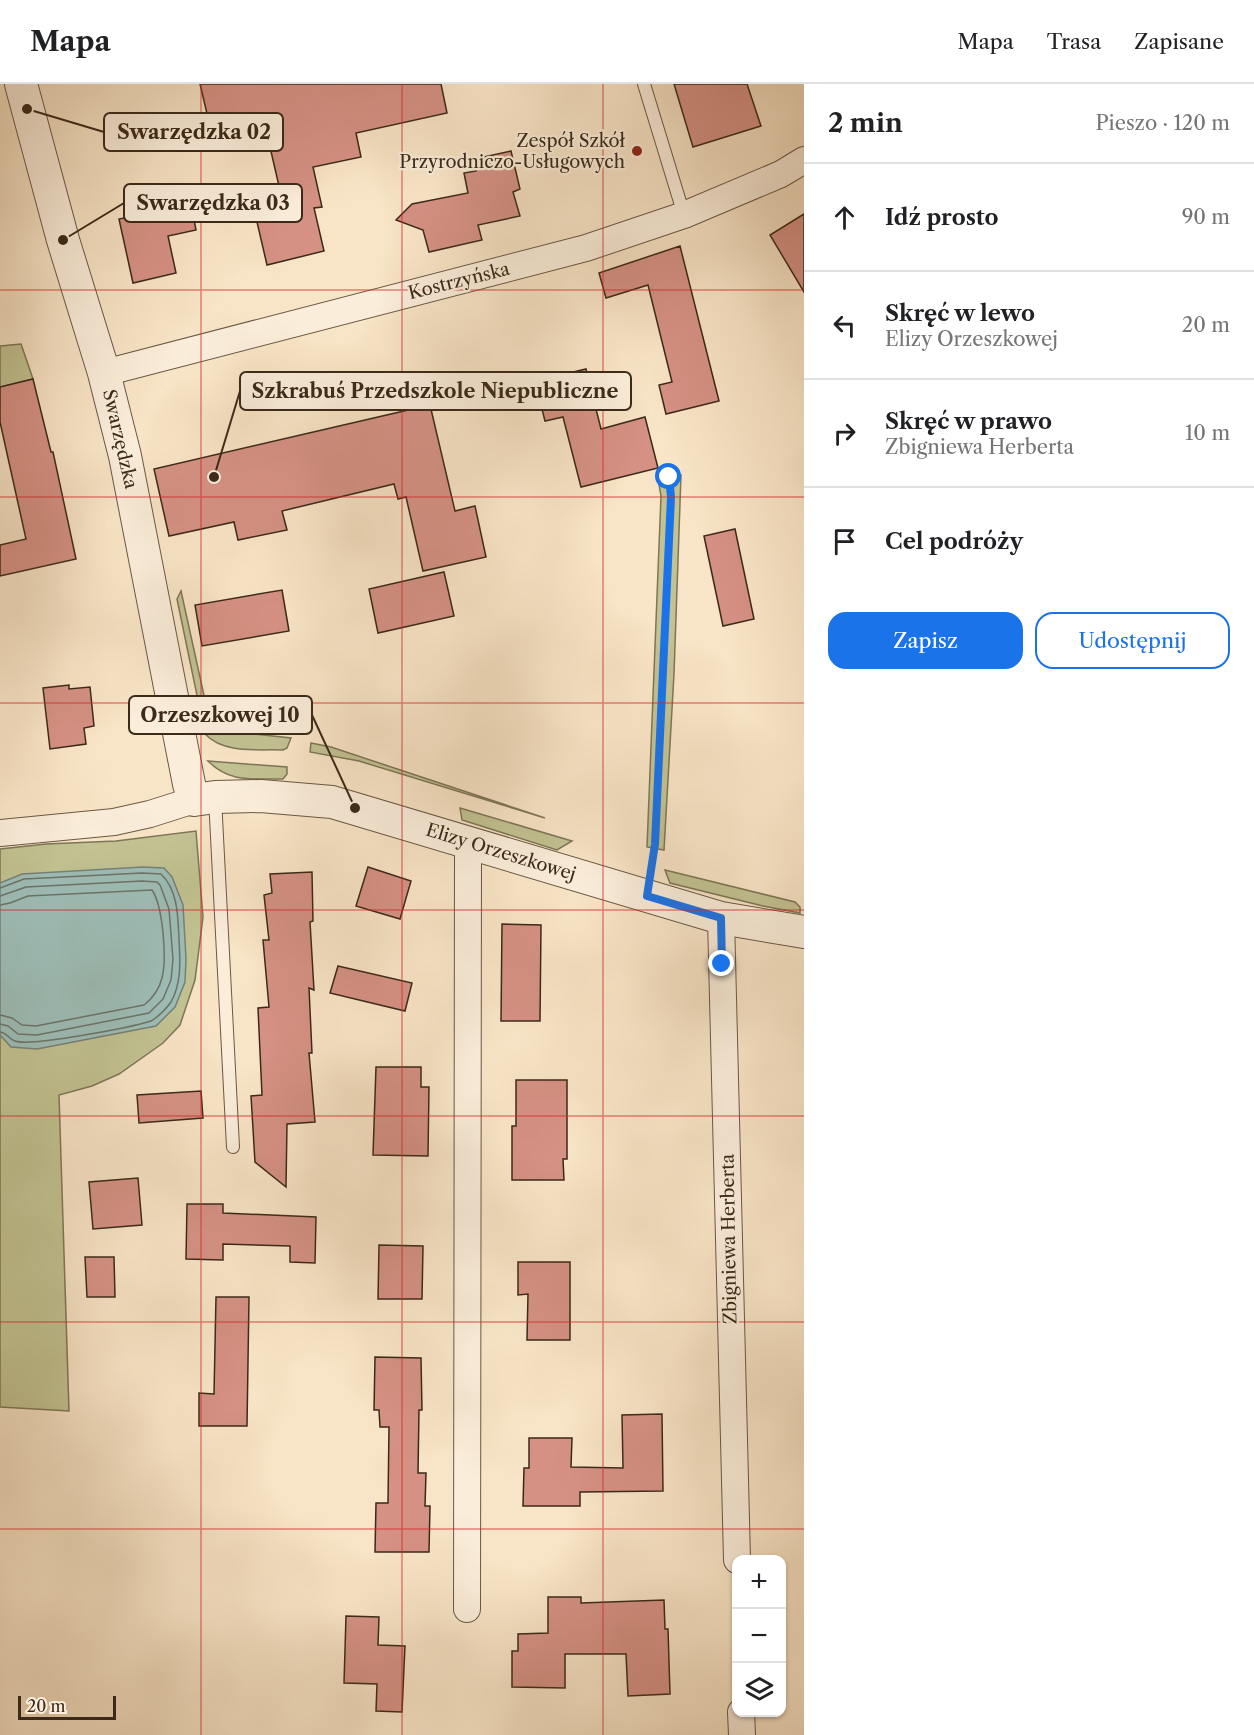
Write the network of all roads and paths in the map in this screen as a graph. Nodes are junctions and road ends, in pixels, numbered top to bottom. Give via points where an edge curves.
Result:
1 (21, 84) edge
2 (644, 84) edge
3 (804, 160) edge
4 (684, 215) junction
5 (104, 373) junction
6 (669, 477) dead end
7 (204, 799) junction
8 (0, 833) edge
9 (468, 843) junction
10 (647, 896) junction
11 (721, 918) junction
12 (804, 932) edge
13 (233, 1147) dead end
14 (738, 1555) edge
15 (467, 1609) dead end
16 (741, 1717) edge
17 (742, 1735) edge

1 - 5 street, Swarzędzka
2 - 4 lane
3 - 4 street, Kostrzyńska via 781,174
4 - 5 street, Kostrzyńska via 586,248
5 - 7 street, Swarzędzka via 125,456 189,784
6 - 10 path via 655,844
7 - 8 street via 114,822
7 - 9 street, Elizy Orzeszkowej via 261,796 332,802
7 - 13 lane
9 - 10 street, Elizy Orzeszkowej
9 - 15 street
10 - 11 street, Elizy Orzeszkowej
11 - 12 street, Elizy Orzeszkowej
11 - 14 street, Zbigniewa Herberta
16 - 17 street

